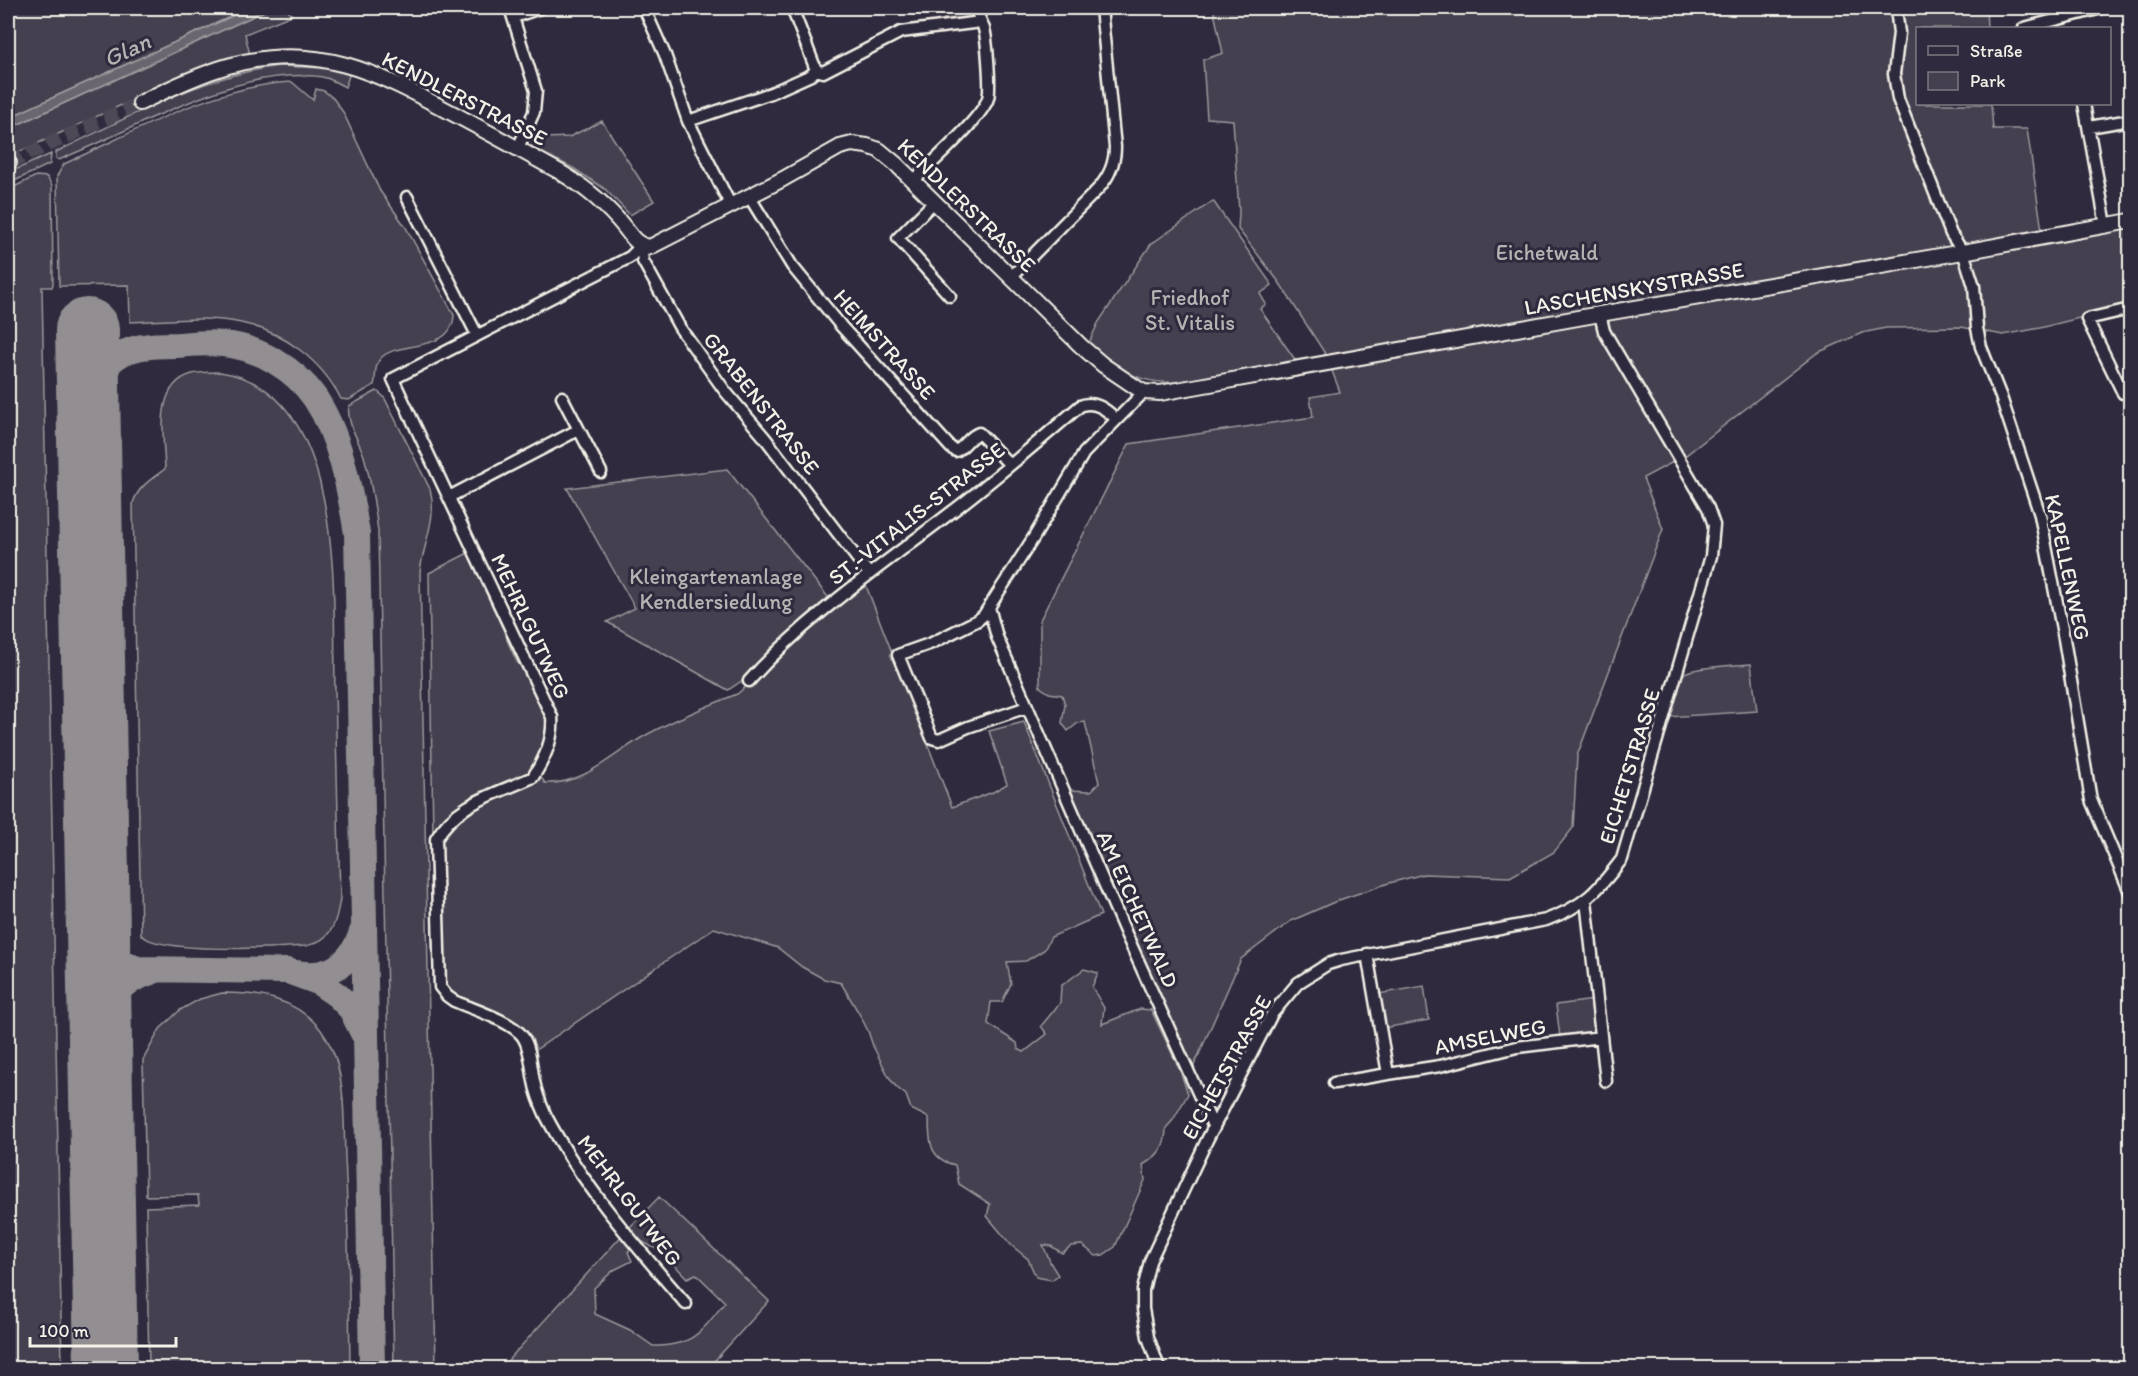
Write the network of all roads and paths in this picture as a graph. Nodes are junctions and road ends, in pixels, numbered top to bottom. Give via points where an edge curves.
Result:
1 (540, 8) edge
2 (644, 8) edge
3 (792, 8) edge
4 (976, 8) edge
5 (1101, 8) edge
6 (1896, 8) edge
7 (2102, 8) edge
8 (512, 12) edge
9 (981, 22) junction
10 (2069, 23) edge
11 (2033, 27) edge
12 (816, 70) junction
13 (140, 103) tunnel mouth
14 (2084, 105) edge
15 (2130, 120) edge
16 (688, 121) junction
17 (2089, 127) junction
18 (518, 148) junction
19 (913, 181) junction
20 (749, 196) junction
21 (407, 197) dead end
22 (934, 202) junction
23 (731, 206) junction
24 (2130, 221) edge
25 (2106, 225) junction
26 (641, 246) junction
27 (1963, 252) junction
28 (1011, 277) junction
29 (950, 296) dead end
30 (2130, 309) edge
31 (1600, 314) junction
32 (477, 334) junction
33 (393, 379) joint
34 (1144, 392) junction
35 (2130, 392) edge
36 (562, 397) dead end
37 (1116, 419) junction
38 (578, 430) junction
39 (1010, 465) junction
40 (601, 472) dead end
41 (449, 497) junction
42 (869, 574) junction
43 (989, 608) junction
44 (749, 681) dead end
45 (1028, 707) junction
46 (2130, 892) edge
47 (1586, 900) junction
48 (1367, 954) junction
49 (1601, 1037) junction
50 (1388, 1074) junction
51 (1606, 1081) dead end
52 (1334, 1083) dead end
53 (1214, 1128) junction
54 (686, 1304) dead end
55 (1159, 1368) edge

1 - 8 street
2 - 16 street
3 - 12 street
4 - 9 street
5 - 28 street via 1116,147 1114,162 1106,181
6 - 27 street, KAPELLENWEG via 1899,33 1894,74 1898,99 1951,234
7 - 10 street
8 - 18 street via 536,91 534,112
9 - 12 street via 901,32 823,72
9 - 19 street via 988,99 980,113
10 - 11 street
12 - 16 street via 771,93
13 - 18 street, KENDLERSTRASSE via 229,66 275,58 321,60 386,78
14 - 17 street
15 - 17 street
16 - 23 street
17 - 25 street
18 - 26 street, KENDLERSTRASSE via 595,196
19 - 20 street, KENDLERSTRASSE via 879,150 852,144
19 - 22 street, KENDLERSTRASSE
20 - 23 street, KENDLERSTRASSE
20 - 39 street, HEIMSTRASSE via 798,274 951,447 956,451 979,433
21 - 32 street
22 - 28 street, KENDLERSTRASSE
22 - 29 street via 897,238
23 - 26 street, KENDLERSTRASSE via 654,246
24 - 25 street, LASCHENSKYSTRASSE
25 - 27 street, LASCHENSKYSTRASSE
26 - 32 street, KENDLERSTRASSE via 630,257
26 - 42 street, GRABENSTRASSE via 643,261 680,328
27 - 31 street, LASCHENSKYSTRASSE
27 - 46 street, KAPELLENWEG via 1974,286 1981,347 2040,515 2091,800
28 - 34 street, KENDLERSTRASSE via 1090,354
30 - 35 street via 2087,319 2123,393
31 - 34 street, LASCHENSKYSTRASSE via 1177,391
31 - 47 street, EICHETSTRASSE via 1604,331 1708,508 1714,525 1711,556 1622,859
32 - 33 street, KENDLERSTRASSE
33 - 41 street, MEHRLGUTWEG
34 - 37 street
36 - 38 street
37 - 39 street, ST.-VITALIS-STRASSE via 1096,405 1083,404
37 - 43 street via 1084,453
38 - 40 street
38 - 41 street
39 - 42 street, ST.-VITALIS-STRASSE
41 - 54 street, MEHRLGUTWEG via 549,709 553,725 548,746 532,777 474,802 446,825 436,839 440,987 454,1001 509,1026 523,1037 537,1094 584,1179
42 - 44 street, ST.-VITALIS-STRASSE via 777,650
43 - 45 street, AM EICHETWALD via 997,637
43 - 45 street via 978,620 898,655 932,738 939,740
45 - 53 street, AM EICHETWALD
47 - 48 street, EICHETSTRASSE via 1546,920
47 - 49 street
48 - 50 street
48 - 53 street, EICHETSTRASSE via 1328,964 1299,983 1272,1014
49 - 50 street, AMSELWEG via 1517,1047
49 - 51 street
50 - 52 street, AMSELWEG
53 - 55 street, EICHETSTRASSE via 1147,1270 1143,1298 1146,1328

